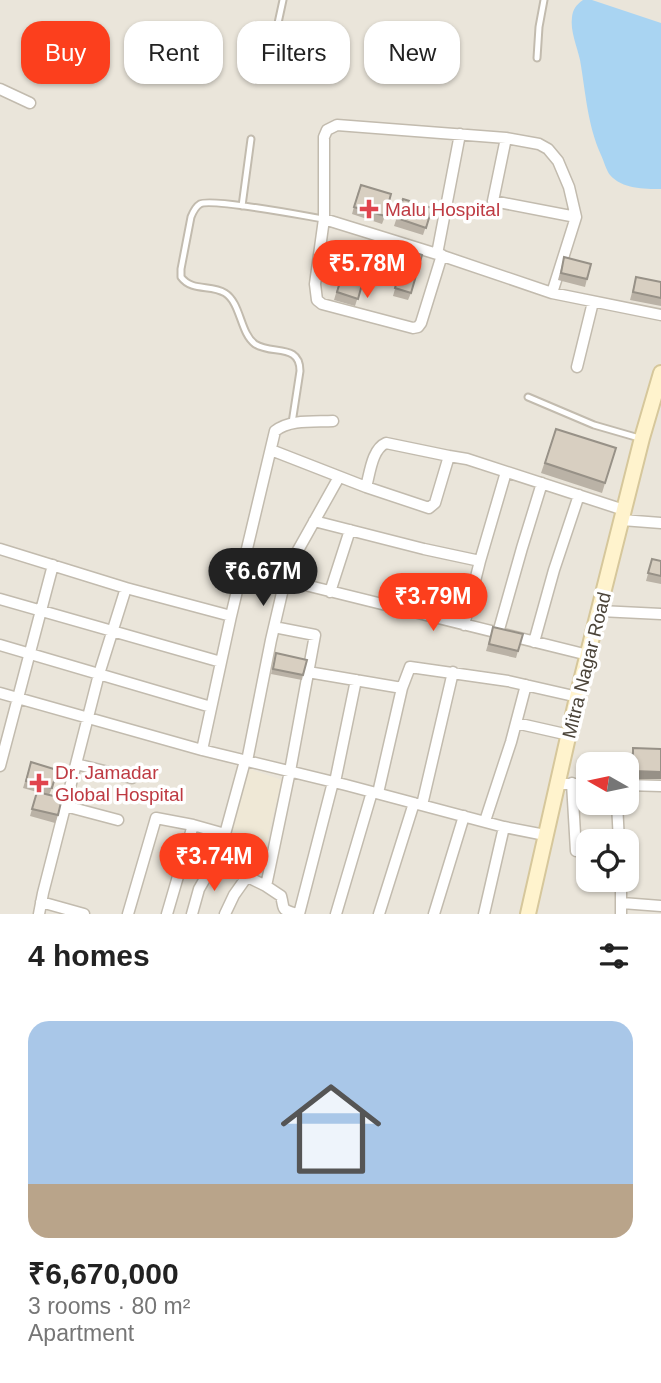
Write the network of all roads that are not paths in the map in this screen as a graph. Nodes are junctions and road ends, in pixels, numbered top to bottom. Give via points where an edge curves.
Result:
1 (283, 0) edge
2 (544, 0) edge
3 (278, 21) edge
4 (537, 58) dead end
5 (0, 89) edge
6 (30, 103) dead end
7 (460, 134) junction
8 (506, 138) junction
9 (251, 139) dead end
10 (242, 206) junction
11 (576, 217) junction
12 (324, 219) junction
13 (439, 254) junction
14 (552, 293) junction
15 (593, 302) junction
16 (661, 315) edge
17 (577, 367) dead end
18 (661, 375) edge
19 (528, 397) dead end
20 (333, 421) dead end
21 (292, 424) junction
22 (642, 439) junction
23 (271, 450) junction
24 (449, 456) junction
25 (506, 472) junction
26 (339, 477) junction
27 (542, 483) junction
28 (366, 487) junction
29 (579, 495) junction
30 (623, 515) junction
31 (314, 521) junction
32 (661, 523) edge
33 (350, 530) junction
34 (0, 549) edge
35 (480, 561) junction
36 (53, 565) junction
37 (285, 580) junction
38 (126, 588) junction
39 (330, 592) junction
40 (0, 599) edge
41 (41, 611) junction
42 (600, 611) junction
43 (661, 614) edge
44 (231, 616) junction
45 (464, 625) junction
46 (274, 627) junction
47 (111, 630) junction
48 (498, 634) junction
49 (534, 642) junction
50 (0, 645) edge
51 (29, 652) junction
52 (588, 655) junction
53 (221, 662) junction
54 (307, 672) junction
55 (453, 672) junction
56 (99, 674) junction
57 (356, 680) junction
58 (526, 685) junction
59 (401, 688) junction
60 (0, 692) edge
61 (18, 697) junction
62 (578, 697) junction
63 (211, 707) junction
64 (88, 717) junction
65 (516, 723) junction
66 (569, 735) junction
67 (3, 740) edge
68 (202, 750) junction
69 (246, 761) junction
70 (76, 764) junction
71 (0, 766) edge
72 (290, 771) junction
73 (132, 778) dead end
74 (334, 782) junction
75 (565, 784) junction
76 (576, 784) edge
77 (639, 785) edge
78 (661, 786) edge
79 (375, 792) junction
80 (418, 804) junction
81 (65, 806) junction
82 (464, 816) junction
83 (118, 820) dead end
84 (485, 821) junction
85 (193, 825) junction
86 (504, 827) junction
87 (225, 834) junction
88 (545, 835) junction
89 (576, 851) dead end
90 (215, 861) junction
91 (246, 878) junction
92 (266, 887) junction
93 (41, 902) junction
94 (661, 906) edge
95 (621, 909) edge
96 (283, 912) edge
97 (39, 914) edge
98 (84, 914) edge
99 (128, 914) edge
100 (167, 914) edge
101 (191, 914) edge
102 (225, 914) edge
103 (297, 914) edge
104 (336, 914) edge
105 (379, 914) edge
106 (434, 914) edge
107 (484, 914) edge
108 (527, 914) edge

1 - 3 lane
2 - 4 lane
5 - 6 street
7 - 8 street
7 - 12 street via 331,126 324,137
7 - 13 street
8 - 11 street via 548,149 569,187
8 - 11 street via 493,201
9 - 10 lane
10 - 12 lane
10 - 21 lane via 206,202 194,209 181,276 188,284 228,295 257,345 297,356 300,371
11 - 14 street
12 - 13 street
12 - 13 street via 315,284 317,300 323,304 418,327
13 - 14 street
14 - 15 street
15 - 16 street
15 - 17 street
18 - 22 street, Mitra Nagar Road
19 - 22 lane
20 - 21 street
21 - 23 street via 275,431
22 - 30 street, Mitra Nagar Road
23 - 26 street
23 - 44 street
24 - 25 street
24 - 28 street via 382,444
24 - 28 street via 432,507
25 - 27 street
25 - 35 street
26 - 28 street
26 - 31 street
27 - 29 street
27 - 48 street
29 - 30 street
29 - 49 street
30 - 32 street
30 - 42 street, Mitra Nagar Road
31 - 33 street
31 - 37 street
33 - 35 street
33 - 39 street
34 - 36 street
35 - 45 street
36 - 38 street
36 - 41 street
37 - 39 street
37 - 46 street
38 - 44 street
38 - 47 street
39 - 45 street
40 - 41 street
41 - 47 street
41 - 51 street
42 - 43 street
42 - 52 street, Mitra Nagar Road
44 - 53 street
45 - 48 street
46 - 54 street via 315,635
46 - 69 street
47 - 53 street
47 - 56 street
48 - 49 street
49 - 52 street
50 - 51 street
51 - 56 street
51 - 61 street
52 - 62 street, Mitra Nagar Road
53 - 63 street
54 - 57 street
54 - 72 street
55 - 58 street
55 - 59 street via 410,667
55 - 80 street
56 - 63 street
56 - 64 street
57 - 59 street
57 - 74 street
58 - 62 street
58 - 65 street
59 - 79 street
60 - 61 street
61 - 64 street
61 - 67 street
62 - 66 street, Mitra Nagar Road
63 - 68 street
64 - 68 street
64 - 70 street
65 - 66 street
65 - 84 street
66 - 75 street, Mitra Nagar Road
67 - 71 street
68 - 69 street
69 - 72 street
69 - 87 street
70 - 73 street
70 - 81 street
72 - 74 street
72 - 92 street
74 - 79 street
74 - 103 street
75 - 76 street
75 - 88 street, Mitra Nagar Road
75 - 89 street
77 - 78 street
79 - 80 street
79 - 104 street
80 - 82 street
80 - 105 street
81 - 83 street
81 - 93 street
82 - 84 street
82 - 106 street
84 - 86 street
85 - 87 street
85 - 99 street via 156,818
85 - 100 street
86 - 88 street
86 - 107 street
87 - 90 street
88 - 108 street, Mitra Nagar Road
90 - 91 street
90 - 101 street
91 - 92 street
91 - 102 street
92 - 96 street via 281,896
93 - 97 street
93 - 98 street
94 - 95 street
96 - 103 street

